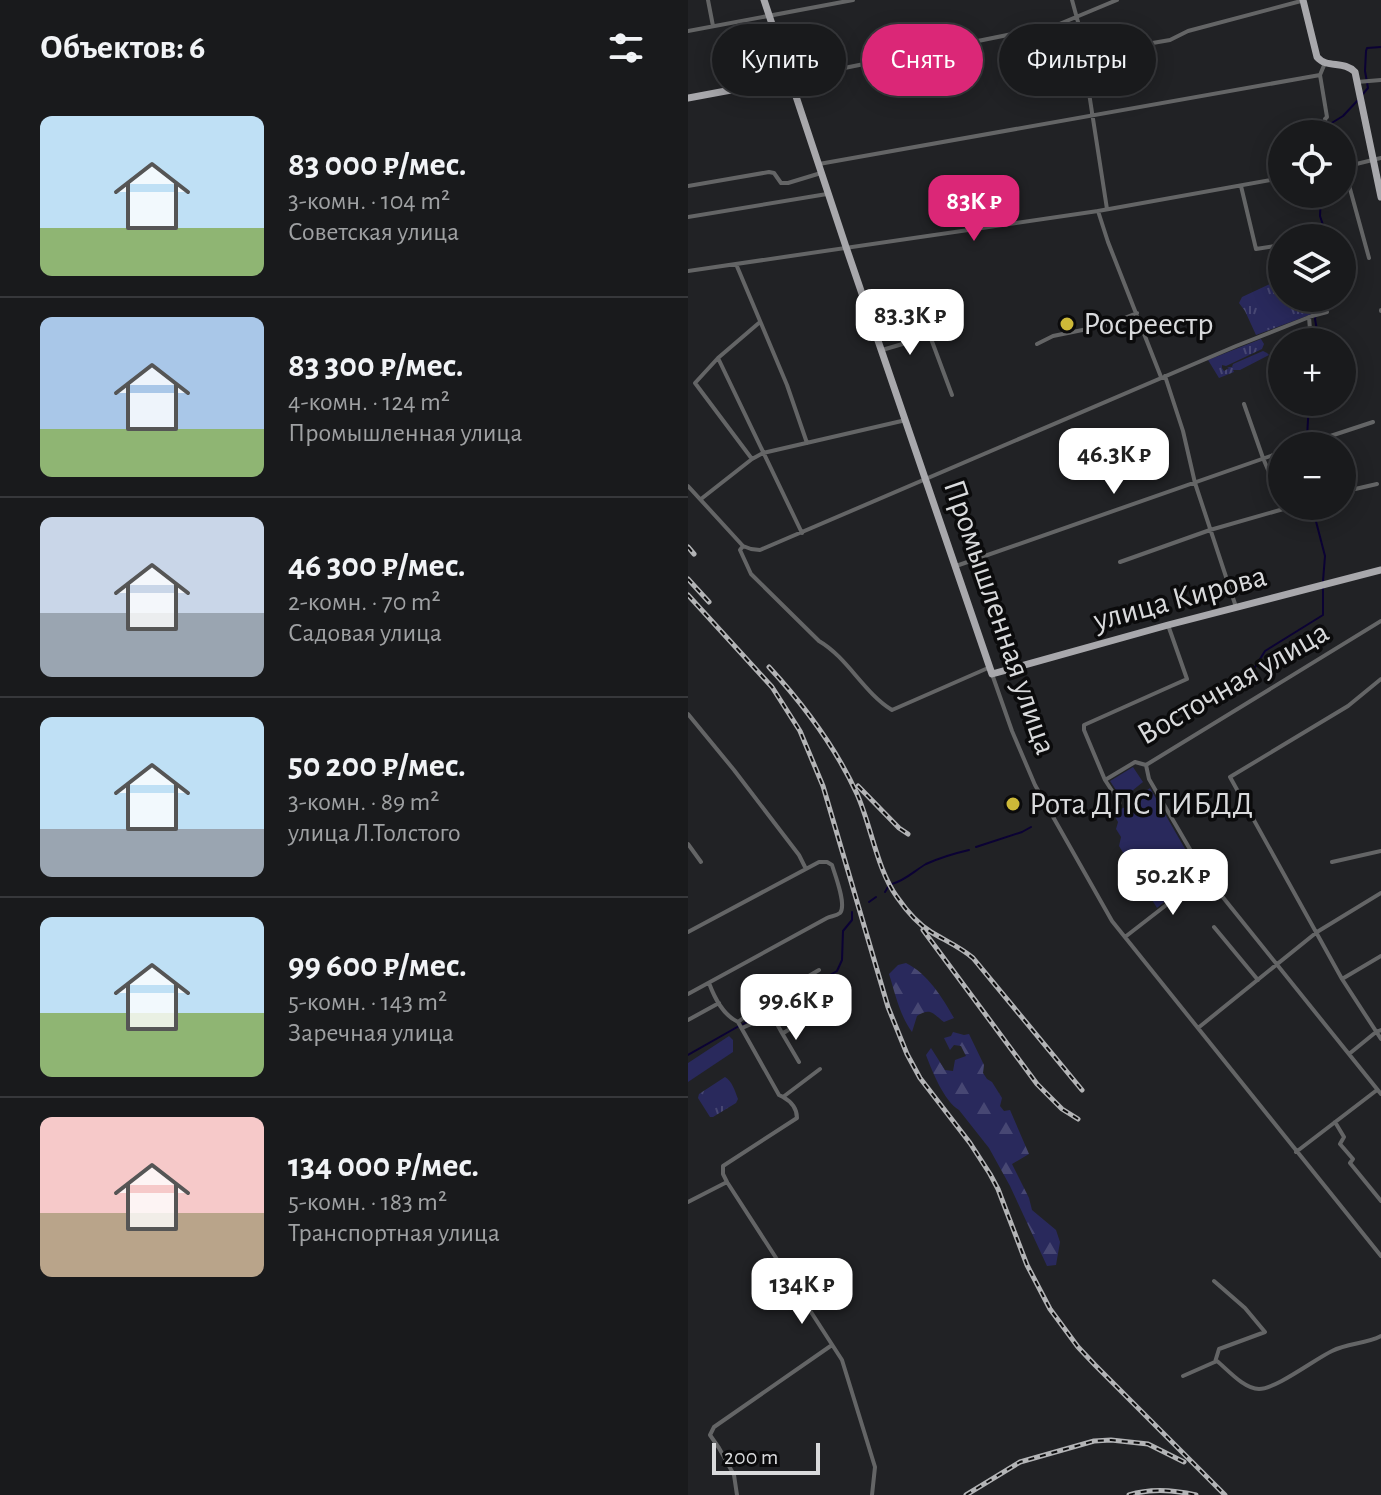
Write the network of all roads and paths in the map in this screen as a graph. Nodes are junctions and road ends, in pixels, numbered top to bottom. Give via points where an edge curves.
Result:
1 (708, 0) edge
2 (764, 0) edge
3 (853, 0) edge
4 (1072, 0) edge
5 (1117, 0) edge
6 (1304, 0) edge
7 (769, 16) junction
8 (1076, 18) junction
9 (713, 24) edge
10 (724, 24) edge
11 (772, 24) edge
12 (1077, 24) edge
13 (712, 26) edge
14 (688, 31) edge
15 (1156, 42) edge
16 (1325, 63) junction
17 (846, 68) edge
18 (1320, 75) junction
19 (1381, 80) edge
20 (1365, 81) junction
21 (712, 94) edge
22 (796, 96) edge
23 (1089, 96) edge
24 (688, 98) edge
25 (1092, 115) junction
26 (1325, 120) edge
27 (1377, 159) edge
28 (819, 164) junction
29 (1356, 164) edge
30 (821, 173) junction
31 (1268, 181) edge
32 (688, 186) edge
33 (1241, 186) junction
34 (829, 193) junction
35 (1381, 197) edge
36 (1355, 208) edge
37 (1107, 209) junction
38 (1098, 211) junction
39 (688, 217) edge
40 (846, 247) junction
41 (1268, 247) edge
42 (1369, 258) dead end
43 (736, 264) junction
44 (688, 271) edge
45 (924, 310) dead end
46 (1327, 312) dead end
47 (1137, 313) junction
48 (1313, 316) junction
49 (760, 322) junction
50 (1312, 328) edge
51 (930, 336) junction
52 (1037, 344) dead end
53 (882, 350) junction
54 (718, 358) junction
55 (1163, 377) junction
56 (952, 395) dead end
57 (1244, 404) dead end
58 (906, 420) junction
59 (1373, 422) dead end
60 (1343, 432) edge
61 (807, 443) junction
62 (763, 453) junction
63 (1268, 456) edge
64 (1263, 458) junction
65 (752, 459) junction
66 (1268, 470) edge
67 (926, 478) junction
68 (1195, 483) junction
69 (1377, 484) dead end
70 (688, 486) edge
71 (1356, 489) edge
72 (701, 499) junction
73 (1268, 511) edge
74 (1210, 530) junction
75 (802, 533) junction
76 (743, 546) junction
77 (1120, 562) dead end
78 (955, 567) junction
79 (1381, 570) edge
80 (1236, 608) junction
81 (1381, 621) edge
82 (1168, 625) junction
83 (991, 671) junction
84 (1381, 679) edge
85 (688, 714) edge
86 (1146, 765) junction
87 (1105, 780) junction
88 (1120, 803) dead end
89 (688, 844) edge
90 (1381, 851) edge
91 (701, 862) dead end
92 (1332, 862) dead end
93 (806, 869) junction
94 (1205, 875) junction
95 (1381, 893) edge
96 (1214, 927) dead end
97 (688, 932) edge
98 (1317, 932) junction
99 (1125, 937) junction
100 (1381, 956) edge
101 (1277, 964) junction
102 (819, 970) dead end
103 (1342, 979) junction
104 (1258, 980) junction
105 (709, 983) junction
106 (688, 994) edge
107 (840, 1001) dead end
108 (719, 1003) junction
109 (688, 1020) edge
110 (738, 1022) junction
111 (742, 1028) junction
112 (1198, 1028) junction
113 (1379, 1031) edge
114 (782, 1033) junction
115 (1381, 1039) edge
116 (1349, 1054) junction
117 (799, 1062) dead end
118 (820, 1069) dead end
119 (1379, 1091) edge
120 (783, 1097) junction
121 (1335, 1122) junction
122 (1296, 1152) junction
123 (727, 1182) junction
124 (1381, 1201) edge
125 (688, 1202) edge
126 (1381, 1256) edge
127 (1214, 1281) dead end
128 (1381, 1336) edge
129 (832, 1345) junction
130 (1215, 1362) junction
131 (1183, 1376) dead end
132 (737, 1495) edge
133 (872, 1495) edge

1 - 9 street
2 - 7 main road, Промышленная улица
3 - 7 street
4 - 8 street
5 - 8 street
6 - 15 street
6 - 16 main road via 1317,57
7 - 10 street
7 - 11 main road, Промышленная улица
8 - 12 street
8 - 17 street
13 - 14 street
16 - 18 street
16 - 20 main road via 1349,66
18 - 25 street
18 - 26 street
19 - 20 street
20 - 27 main road via 1359,93
21 - 24 main road
22 - 28 main road, Промышленная улица
23 - 25 street
25 - 28 street
25 - 37 street
27 - 29 street
27 - 35 main road
28 - 30 main road, Промышленная улица
30 - 32 street via 788,183 769,172
30 - 34 main road, Промышленная улица
31 - 33 street
33 - 37 street
33 - 41 street via 1256,249
34 - 39 street
34 - 40 main road, Промышленная улица
36 - 42 street
37 - 38 street
38 - 40 street
38 - 47 street
40 - 43 street
40 - 53 main road, Промышленная улица
43 - 44 street
43 - 49 street
45 - 51 street
46 - 48 street
47 - 52 street
47 - 55 street
48 - 50 street
48 - 55 street
49 - 54 street
49 - 61 street
51 - 53 street
51 - 56 street
53 - 58 main road, Промышленная улица
54 - 62 street
54 - 65 street via 695,383
55 - 67 street
55 - 68 street
57 - 64 street
58 - 61 street
58 - 67 main road, Промышленная улица
59 - 60 street
61 - 62 street
62 - 65 street
62 - 75 street
63 - 64 street
64 - 66 street
64 - 68 street
65 - 72 street
67 - 75 street
67 - 78 main road, Промышленная улица
68 - 74 street
68 - 78 street
69 - 71 street
70 - 72 street
72 - 76 street
73 - 74 street
74 - 77 street
74 - 80 street
75 - 76 street via 760,550
76 - 83 street, улица Кирова via 751,574 892,710
78 - 83 main road, Промышленная улица
79 - 80 main road, улица Кирова
80 - 82 main road, улица Кирова
81 - 86 street, Восточная улица
82 - 83 main road, улица Кирова
82 - 87 street via 1187,679 1084,725
83 - 99 street, Промышленная улица via 1035,785
84 - 98 street via 1348,706 1230,777
85 - 93 street
86 - 87 street, Восточная улица via 1135,762
86 - 94 street
87 - 88 street
89 - 91 street
90 - 92 street
93 - 97 street
93 - 105 street via 819,862 832,865 843,902 839,914
94 - 99 street
94 - 101 street
95 - 98 street
96 - 104 street
98 - 101 street
98 - 103 street
99 - 112 street, Промышленная улица
100 - 103 street
101 - 104 street
101 - 116 street
102 - 110 street
103 - 113 street
104 - 112 street
105 - 106 street
105 - 108 street
107 - 114 street
108 - 109 street
108 - 110 street
110 - 111 street
111 - 114 street via 772,1015
111 - 120 street
112 - 122 street, Промышленная улица
113 - 115 street
113 - 116 street
114 - 117 street
116 - 119 street
118 - 120 street
119 - 121 street
120 - 123 street via 797,1118 723,1166
121 - 122 street
121 - 124 street via 1344,1137 1340,1144 1353,1159 1350,1163
122 - 126 street, Промышленная улица
123 - 125 street
123 - 129 street
127 - 130 street via 1265,1332 1219,1349
128 - 130 street via 1336,1349 1259,1389
129 - 132 street via 714,1427 710,1435 734,1475
129 - 133 street via 842,1360 875,1467
130 - 131 street

